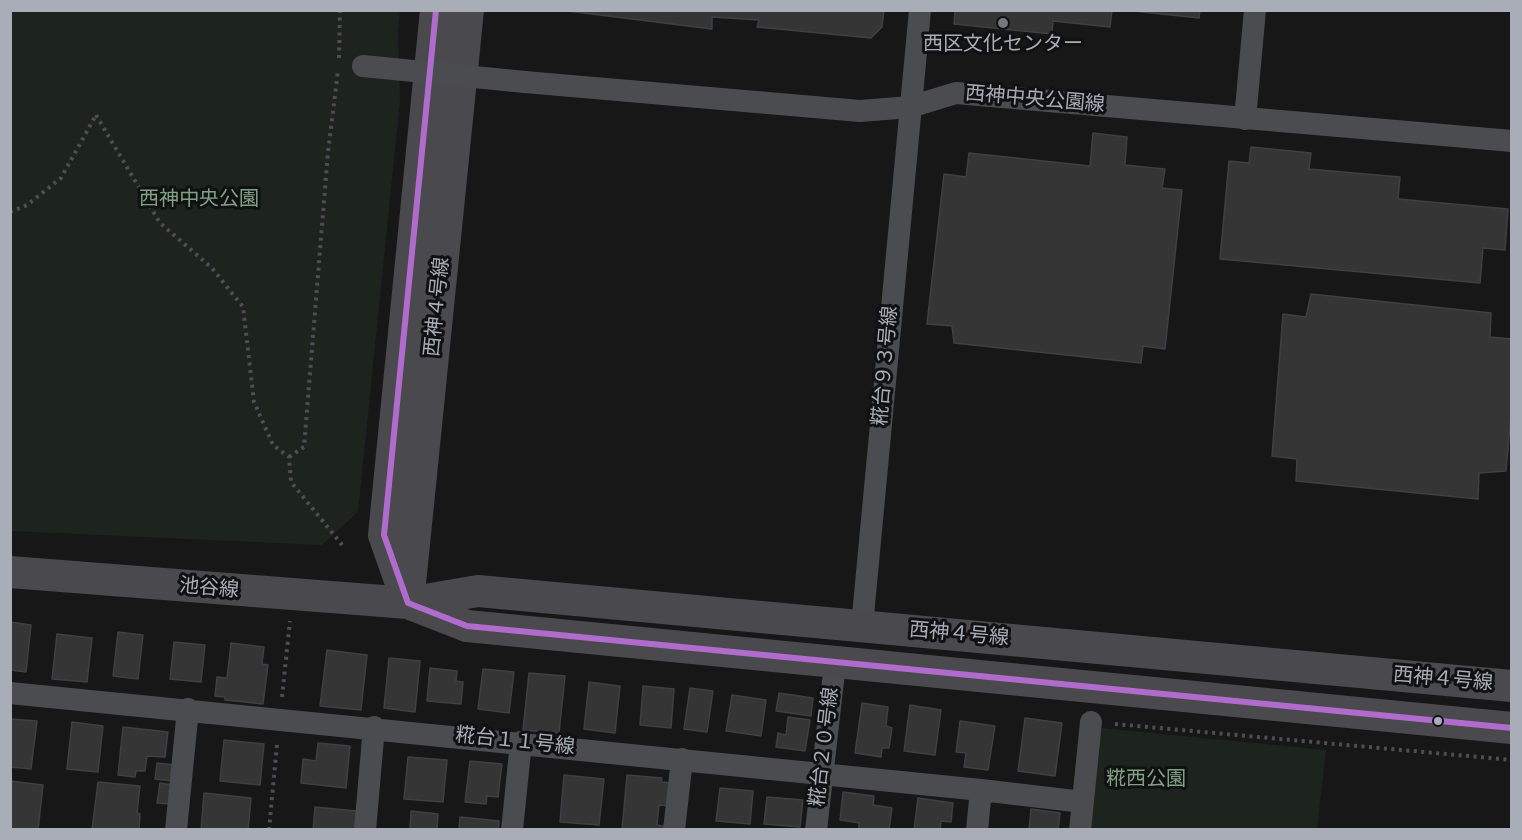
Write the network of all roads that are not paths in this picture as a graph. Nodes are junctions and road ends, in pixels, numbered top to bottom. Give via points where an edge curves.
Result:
1 (436, 10) edge
2 (468, 10) edge
3 (920, 10) edge
4 (1255, 10) edge
5 (363, 66) dead end
6 (910, 107) junction
7 (1245, 119) junction
8 (1512, 141) edge
9 (10, 573) edge
10 (408, 603) junction
11 (862, 626) junction
12 (835, 664) junction
13 (1512, 687) edge
14 (10, 693) edge
15 (188, 710) junction
16 (1091, 722) road end
17 (374, 727) junction
18 (1512, 728) edge
19 (521, 742) junction
20 (682, 759) junction
21 (821, 774) junction
22 (981, 790) junction
23 (1083, 802) junction
24 (176, 830) edge
25 (365, 830) edge
26 (512, 830) edge
27 (675, 830) edge
28 (816, 830) edge
29 (977, 830) edge
30 (1080, 830) edge

1 - 10 street, 西神４号線 via 384,535
2 - 10 street, 西神４号線
3 - 6 street, 糀台９３号線
4 - 7 street
5 - 6 street, 西神中央公園線, bridge via 860,111
6 - 7 street, 西神中央公園線 via 956,93
6 - 11 street, 糀台９３号線
7 - 8 street, 西神中央公園線
9 - 10 street, 池谷線
10 - 11 street, 西神４号線 via 478,591
10 - 12 street, 西神４号線 via 467,626
11 - 13 street, 西神４号線
12 - 18 street, 西神４号線
12 - 21 street, 糀台２０号線
14 - 15 street, 糀台１１号線
15 - 17 street, 糀台１１号線
15 - 24 street
16 - 23 street
17 - 19 street, 糀台１１号線
17 - 25 street
19 - 20 street, 糀台１１号線
19 - 26 street
20 - 21 street, 糀台１１号線
20 - 27 street
21 - 22 street, 糀台１１号線
21 - 28 street, 糀台２０号線
22 - 23 street, 糀台１１号線
22 - 29 street
23 - 30 street

